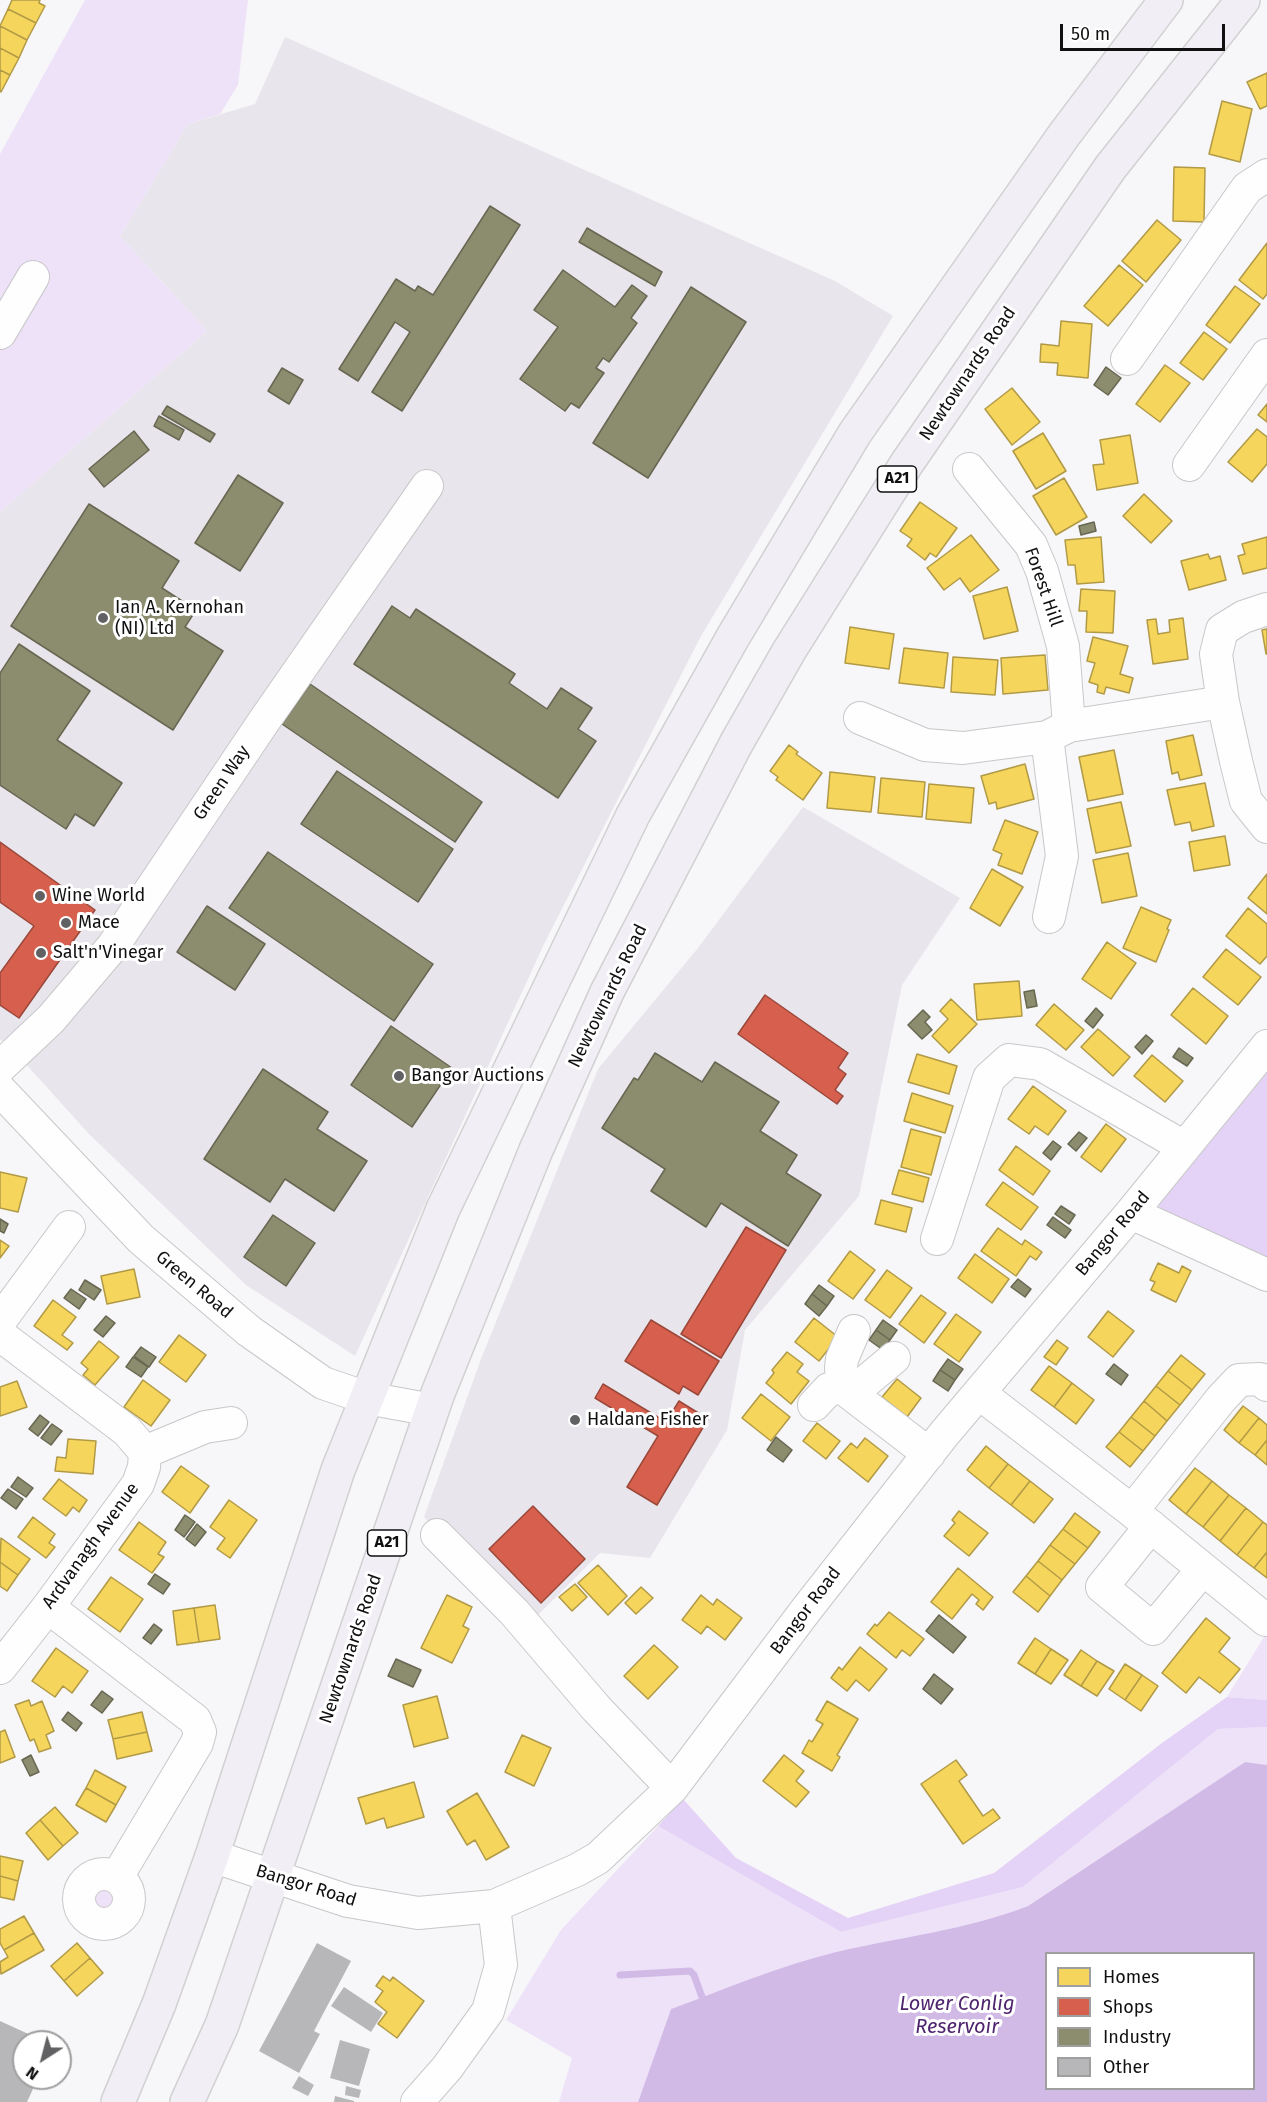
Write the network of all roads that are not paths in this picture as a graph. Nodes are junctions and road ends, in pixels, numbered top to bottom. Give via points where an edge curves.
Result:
1 (1166, 0) edge
2 (1243, 0) edge
3 (1267, 175) edge
4 (33, 277) dead end
5 (0, 333) edge
6 (1267, 355) edge
7 (1127, 359) dead end
8 (1189, 465) dead end
9 (969, 470) dead end
10 (428, 486) dead end
11 (1267, 609) edge
12 (1223, 702) junction
13 (860, 718) dead end
14 (1058, 731) junction
15 (1267, 827) edge
16 (1049, 917) dead end
17 (1267, 1046) edge
18 (0, 1067) edge
19 (0, 1090) edge
20 (1184, 1147) junction
21 (1131, 1213) junction
22 (69, 1227) dead end
23 (937, 1239) dead end
24 (1267, 1275) edge
25 (0, 1322) edge
26 (854, 1331) dead end
27 (0, 1335) edge
28 (894, 1359) dead end
29 (1267, 1385) edge
30 (846, 1390) junction
31 (979, 1393) junction
32 (367, 1398) junction
33 (814, 1405) dead end
34 (432, 1410) junction
35 (231, 1423) dead end
36 (145, 1452) junction
37 (929, 1454) junction
38 (1141, 1519) junction
39 (437, 1534) dead end
40 (1203, 1569) junction
41 (48, 1607) junction
42 (1266, 1620) edge
43 (0, 1668) edge
44 (672, 1788) junction
45 (212, 1856) junction
46 (272, 1875) junction
47 (117, 1877) dead end
48 (494, 1906) junction
49 (118, 2102) edge
50 (187, 2102) edge
51 (417, 2102) edge

1 - 32 highway via 1064,135 855,433 733,637 633,815 448,1198
2 - 34 highway, Newtownards Road / A21 via 1110,168 907,463 737,742 607,992 536,1150
3 - 7 street via 1247,188
4 - 5 street
6 - 8 street
9 - 14 street, Forest Hill via 1031,545 1042,571 1063,646
10 - 18 street, Green Way via 113,946 51,1019
11 - 12 street via 1222,630 1216,654
12 - 14 street
12 - 15 street via 1246,801
13 - 14 street via 925,745 963,748
14 - 16 street, Forest Hill via 1062,856
17 - 20 street, Bangor Road
19 - 32 street, Green Road via 141,1239 249,1331 323,1383
20 - 21 street, Bangor Road
20 - 23 street via 1040,1064 1009,1060 989,1078
21 - 24 street
21 - 31 street, Bangor Road
22 - 25 street
26 - 30 street via 842,1359
27 - 36 street via 128,1431
28 - 30 street via 864,1383
29 - 38 street via 1260,1379 1239,1380 1221,1399
30 - 33 street via 829,1389
30 - 37 street
31 - 37 street, Bangor Road
31 - 38 street
32 - 34 street, Green Road
32 - 45 highway via 335,1479
34 - 46 highway, Newtownards Road / A21
35 - 36 street via 204,1427
36 - 41 street, Ardvanagh Avenue via 138,1484
37 - 44 street, Bangor Road
38 - 40 street
38 - 40 street via 1102,1587 1153,1629
39 - 44 street via 514,1612 596,1708
40 - 42 street
41 - 43 street, Ardvanagh Avenue
41 - 47 street via 195,1720 200,1732
44 - 48 street, Bangor Road via 598,1858
45 - 46 street, Bangor Road
45 - 49 highway via 159,2004
46 - 48 street, Bangor Road via 348,1901 418,1912
46 - 50 highway, Newtownards Road / A21 via 222,2025
48 - 51 street via 501,1965 488,2011

